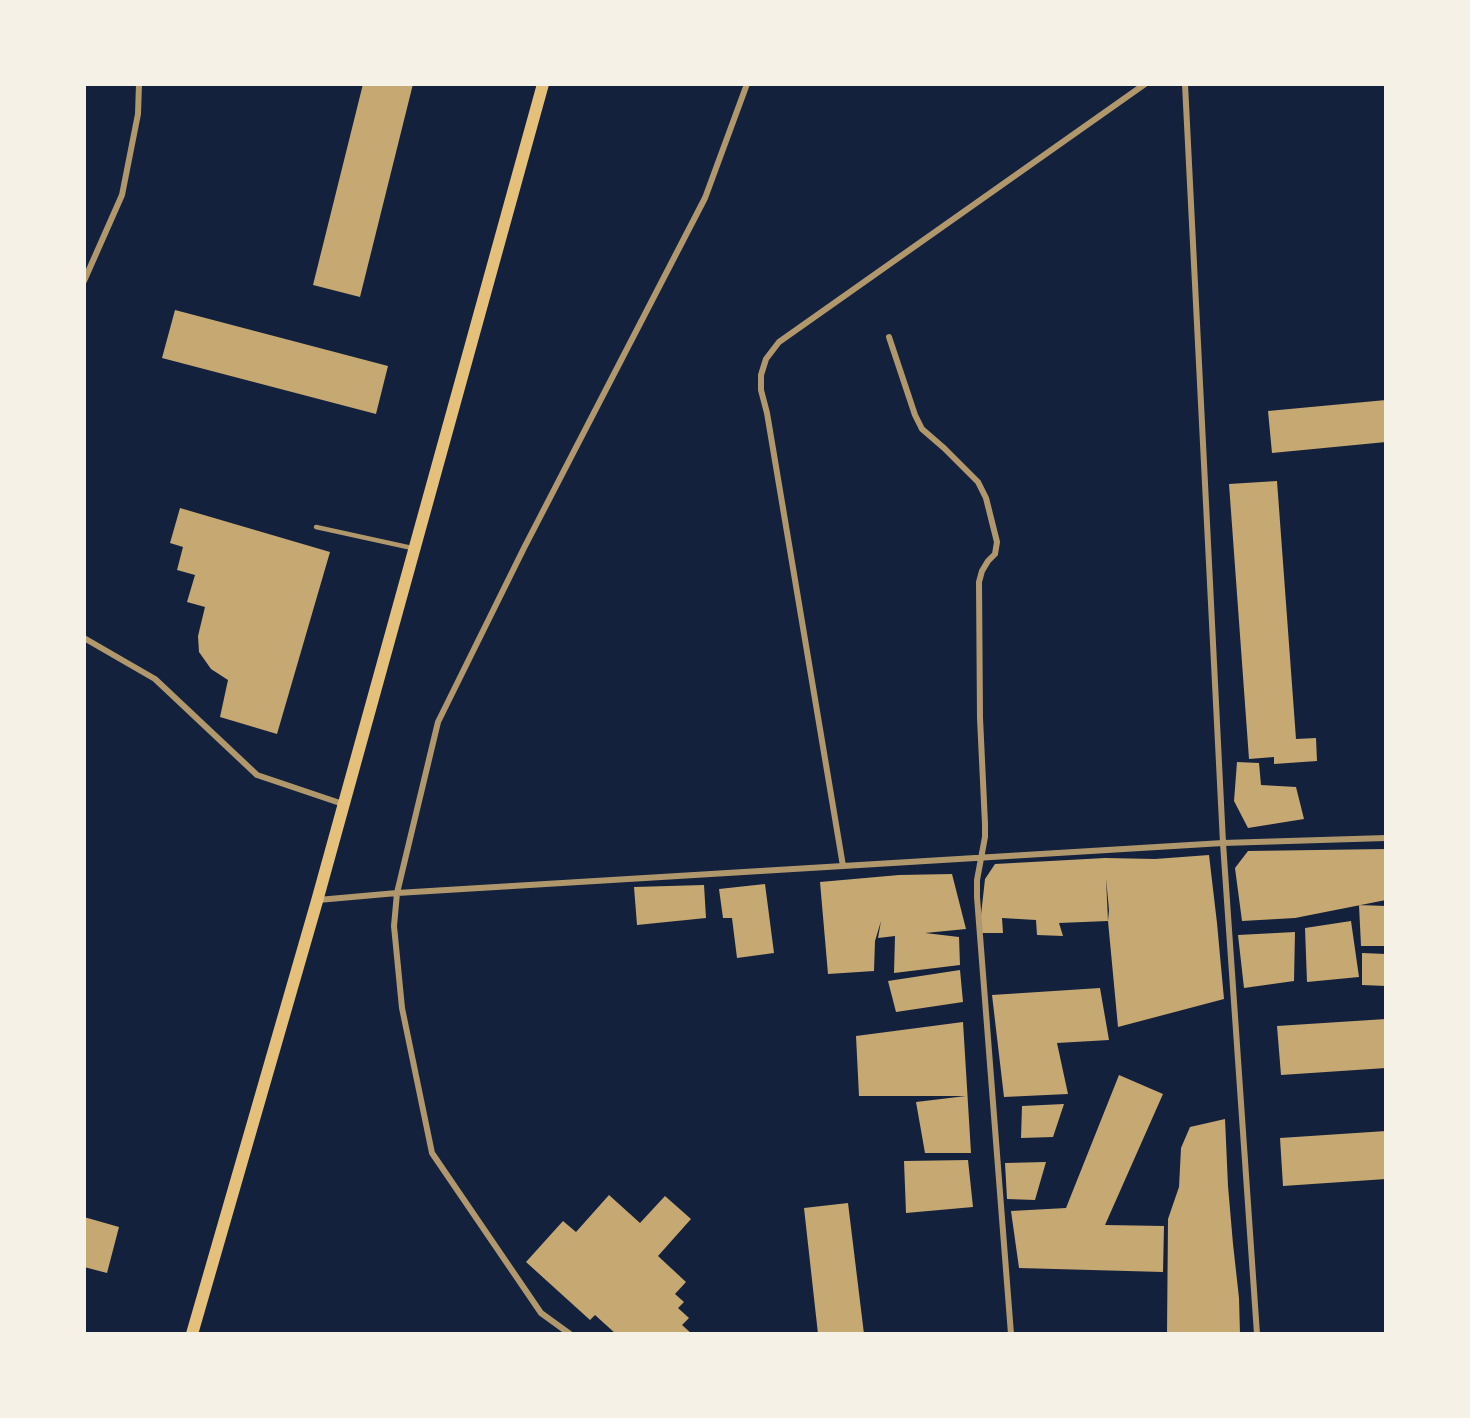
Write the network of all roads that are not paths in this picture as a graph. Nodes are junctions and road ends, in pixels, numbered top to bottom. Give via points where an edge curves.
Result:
1 (139, 84) edge
2 (543, 84) edge
3 (747, 84) edge
4 (1144, 84) edge
5 (1185, 84) edge
6 (84, 280) edge
7 (889, 337) dead end
8 (316, 527) dead end
9 (415, 549) junction
10 (84, 639) edge
11 (344, 804) junction
12 (1386, 838) edge
13 (1223, 843) junction
14 (980, 858) junction
15 (843, 866) junction
16 (397, 893) junction
17 (317, 900) junction
18 (192, 1334) edge
19 (570, 1334) edge
20 (1011, 1334) edge
21 (1257, 1334) edge

1 - 6 street via 138,114 122,195
2 - 9 main road
3 - 16 street via 705,198 438,722
4 - 15 street via 779,342 766,359 760,375 761,390
5 - 13 street
7 - 14 street via 922,429 978,482 997,542 995,554 979,582 985,824
8 - 9 lane
9 - 11 main road
10 - 11 street via 155,679 257,775
11 - 17 main road
12 - 13 street
13 - 14 street
13 - 21 street
14 - 15 street
14 - 20 street via 976,897
15 - 16 street
16 - 17 street
16 - 19 street via 394,926 402,1008 432,1153 541,1313
17 - 18 main road

